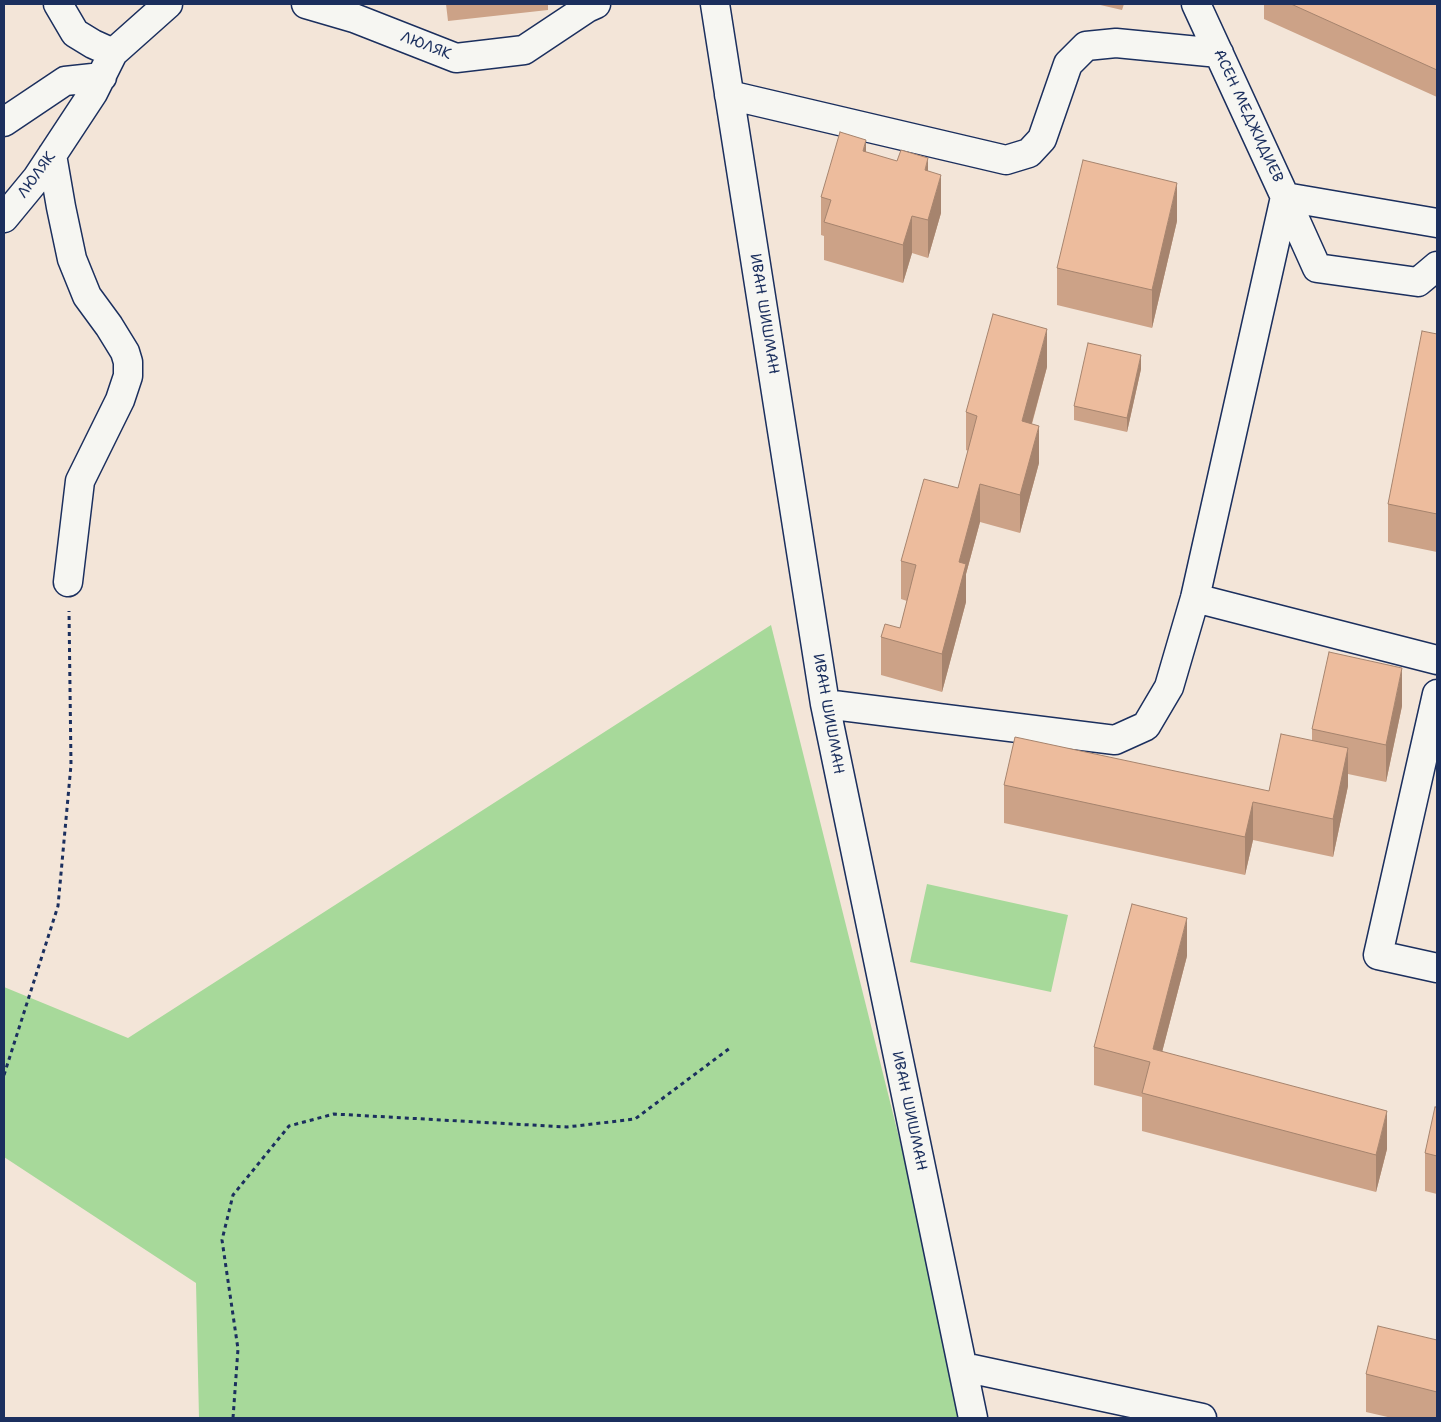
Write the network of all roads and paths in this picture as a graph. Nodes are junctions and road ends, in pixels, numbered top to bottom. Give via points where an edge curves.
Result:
1 (58, 4) edge
2 (168, 4) edge
3 (306, 4) edge
4 (596, 4) edge
5 (715, 4) edge
6 (1196, 4) edge
7 (1219, 53) junction
8 (108, 65) junction
9 (729, 95) junction
10 (4, 122) edge
11 (52, 155) junction
12 (1285, 197) junction
13 (4, 218) edge
14 (1437, 223) edge
15 (1437, 266) edge
16 (68, 582) joint
17 (1195, 598) junction
18 (1437, 660) edge
19 (1437, 694) edge
20 (825, 704) junction
21 (1437, 968) edge
22 (730, 1048) dead end
23 (4, 1075) edge
24 (963, 1367) junction
25 (233, 1418) edge
26 (973, 1418) edge
27 (1202, 1418) edge

1 - 8 street via 75,33 93,44
2 - 8 street, ЛЮЛЯК
3 - 4 street, ЛЮЛЯК via 354,18 456,58 524,50
5 - 9 street, ИВАН ШИШМАН
6 - 7 street, АСЕН МЕДЖИДИЕВ
7 - 9 street via 1116,43 1086,46 1068,64 1042,140 1029,153 1006,160
7 - 12 street, АСЕН МЕДЖИДИЕВ
8 - 10 street via 65,82
8 - 11 street, ЛЮЛЯК
9 - 20 street, ИВАН ШИШМАН
11 - 13 street, ЛЮЛЯК
11 - 16 street via 72,259 87,296 110,326 128,362 128,376 120,400 80,481
12 - 14 street, АСЕН МЕДЖИДИЕВ
12 - 15 street via 1317,268 1418,282
12 - 17 street
16 - 23 path via 71,765 58,906
17 - 18 street
17 - 20 street via 1169,687 1146,726 1115,740
19 - 21 street via 1378,955
20 - 24 street, ИВАН ШИШМАН
22 - 25 path via 635,1119 567,1127 334,1114 289,1126 233,1195 222,1240 238,1349
24 - 26 street, ИВАН ШИШМАН
24 - 27 street

